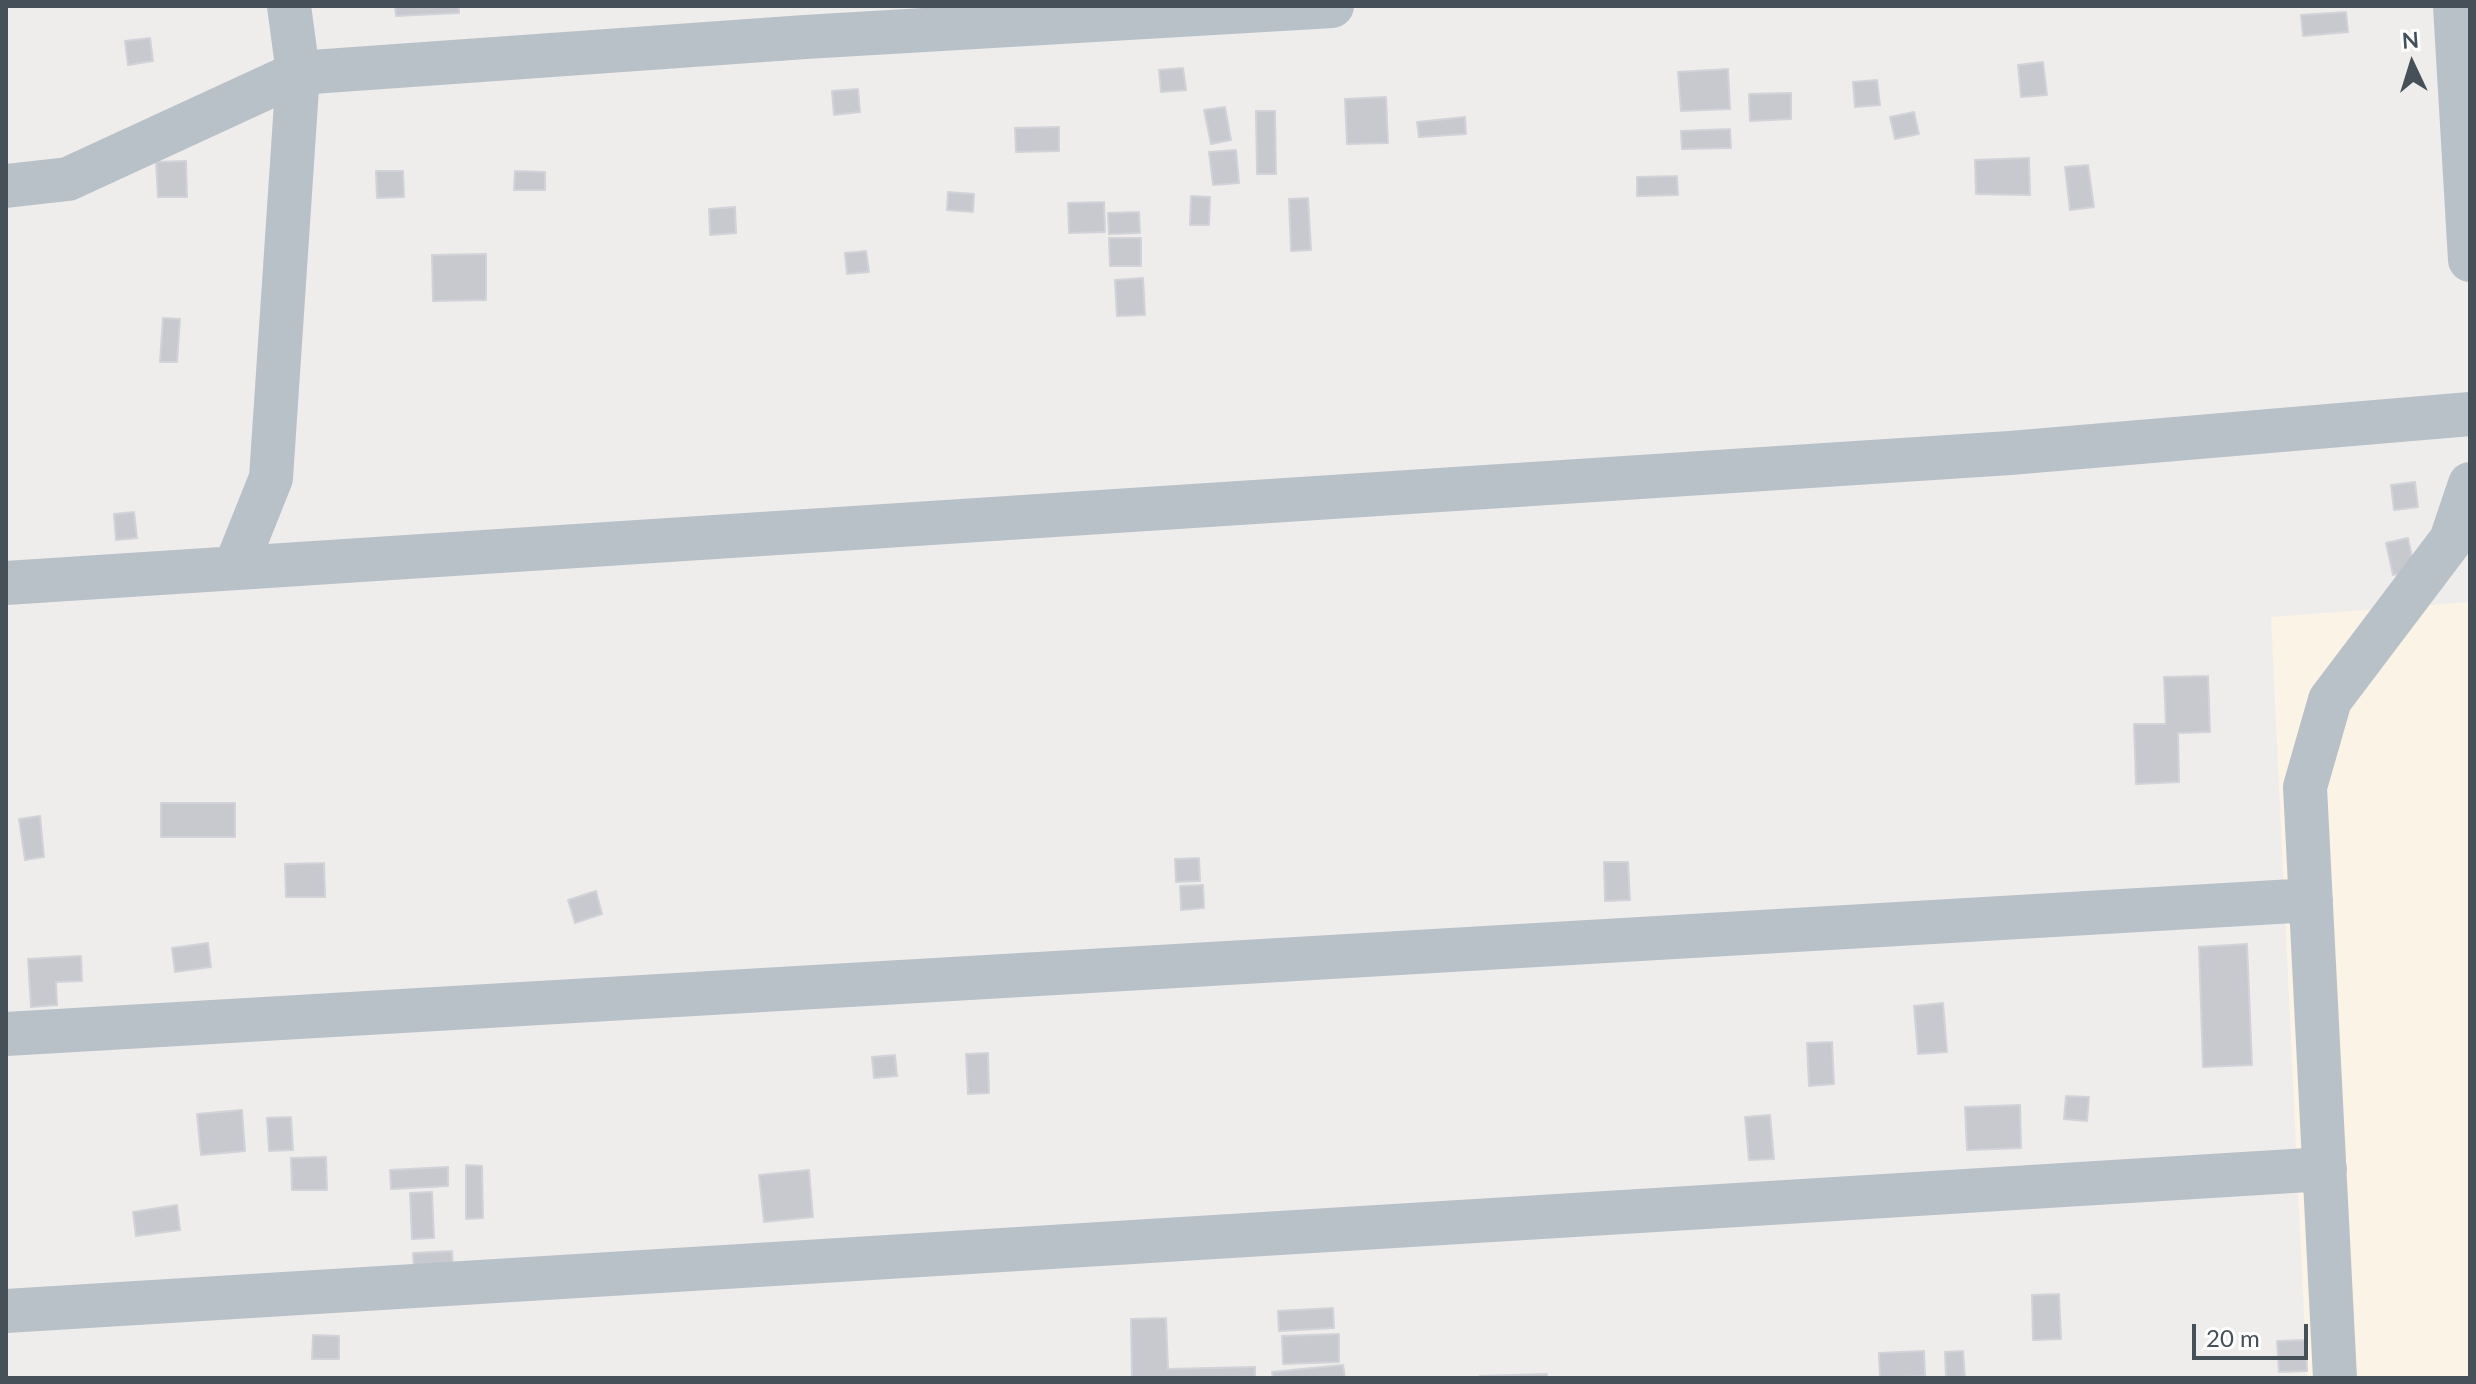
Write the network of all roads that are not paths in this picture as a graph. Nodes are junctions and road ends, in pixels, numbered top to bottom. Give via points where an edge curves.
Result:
1 (289, 6) edge
2 (1332, 6) edge
3 (2455, 6) edge
4 (1024, 16) edge
5 (298, 73) junction
6 (6, 186) edge
7 (2470, 260) edge
8 (2470, 414) edge
9 (2470, 484) edge
10 (235, 568) junction
11 (6, 583) edge
12 (2311, 900) junction
13 (6, 1034) edge
14 (2325, 1169) junction
15 (6, 1311) edge
16 (2335, 1378) edge

1 - 5 street
2 - 4 street
3 - 7 street
4 - 5 street
5 - 6 street via 68,179
5 - 10 street via 271,478
8 - 10 street via 2010,453
9 - 12 street via 2451,540 2330,700 2305,787
10 - 11 street
12 - 13 street
12 - 14 street
14 - 15 street
14 - 16 street

